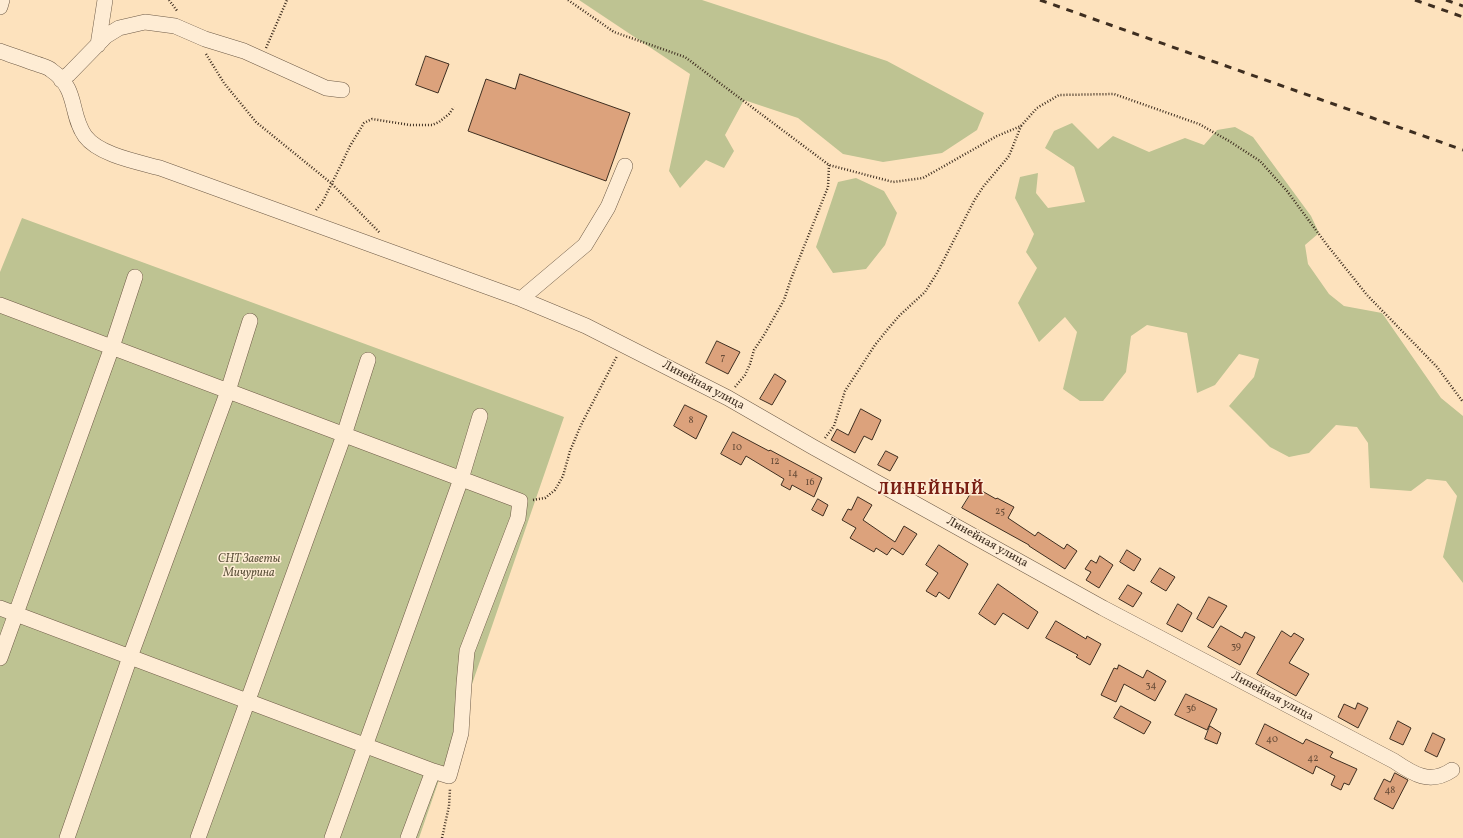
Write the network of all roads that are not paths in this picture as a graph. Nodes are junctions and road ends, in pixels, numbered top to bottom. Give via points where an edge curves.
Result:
1 (2, 0) edge
2 (105, 0) edge
3 (0, 8) edge
4 (98, 45) junction
5 (0, 51) edge
6 (61, 80) junction
7 (342, 90) dead end
8 (625, 166) dead end
9 (135, 277) dead end
10 (521, 299) junction
11 (0, 305) edge
12 (250, 321) dead end
13 (112, 347) junction
14 (368, 360) dead end
15 (228, 391) junction
16 (480, 416) dead end
17 (344, 435) junction
18 (461, 479) junction
19 (0, 608) edge
20 (16, 614) junction
21 (130, 657) junction
22 (0, 658) edge
23 (247, 701) junction
24 (366, 746) junction
25 (1452, 770) dead end
26 (433, 771) junction
27 (67, 838) edge
28 (198, 838) edge
29 (332, 838) edge
30 (408, 838) edge

1 - 3 street
2 - 4 street
4 - 6 street
4 - 7 street via 119,28 145,22 175,26 205,39 244,51 326,88
5 - 6 street, Линейная улица via 51,69
6 - 10 street, Линейная улица via 68,86 77,118 86,136 112,154 160,168
8 - 10 street via 608,207 585,245
9 - 13 street
10 - 25 street, Линейная улица via 586,326 728,398 1103,608 1394,761 1412,773 1427,777 1443,776
11 - 13 street
12 - 15 street
13 - 15 street
13 - 20 street
14 - 17 street
15 - 17 street
15 - 21 street
16 - 18 street
17 - 18 street
17 - 23 street
18 - 24 street
18 - 26 street via 520,501 518,518 467,652 461,733 450,771 448,776
19 - 20 street
20 - 21 street
20 - 22 street
21 - 23 street
21 - 27 street
23 - 24 street
23 - 28 street
24 - 26 street
24 - 29 street
26 - 30 street

